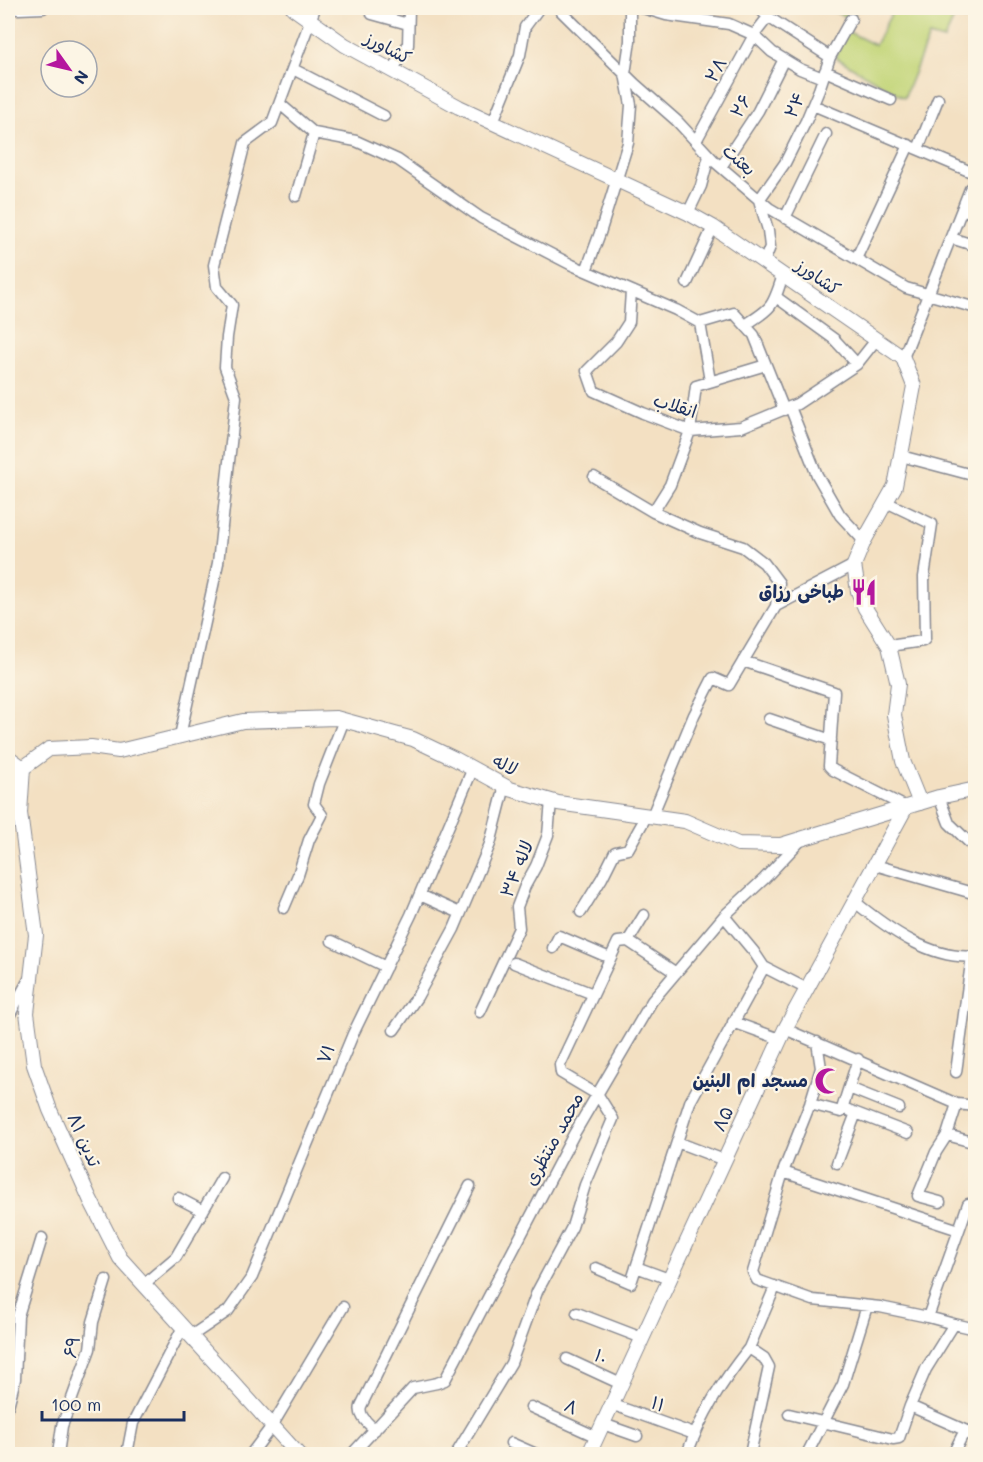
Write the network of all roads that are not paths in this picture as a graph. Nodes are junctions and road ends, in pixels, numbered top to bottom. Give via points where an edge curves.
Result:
1 (8, 8) edge
2 (43, 8) edge
3 (293, 8) edge
4 (409, 8) edge
5 (539, 8) edge
6 (558, 8) edge
7 (630, 8) edge
8 (643, 8) edge
9 (693, 8) edge
10 (759, 8) edge
11 (373, 11) edge
12 (313, 14) edge
13 (768, 16) junction
14 (689, 19) junction
15 (851, 19) dead end
16 (408, 24) junction
17 (368, 26) dead end
18 (754, 35) junction
19 (830, 57) junction
20 (784, 59) junction
21 (293, 69) junction
22 (392, 71) junction
23 (625, 74) junction
24 (824, 74) junction
25 (938, 99) dead end
26 (891, 100) dead end
27 (280, 104) junction
28 (813, 105) junction
29 (384, 116) dead end
30 (493, 122) junction
31 (314, 133) junction
32 (826, 134) dead end
33 (696, 141) junction
34 (913, 147) junction
35 (709, 156) junction
36 (721, 167) junction
37 (975, 174) edge
38 (617, 180) junction
39 (975, 184) edge
40 (296, 196) dead end
41 (759, 200) junction
42 (962, 209) junction
43 (688, 213) junction
44 (975, 214) edge
45 (785, 218) junction
46 (713, 227) junction
47 (951, 238) junction
48 (975, 246) edge
49 (856, 259) junction
50 (764, 262) junction
51 (586, 271) junction
52 (783, 275) junction
53 (687, 283) dead end
54 (631, 291) junction
55 (928, 295) junction
56 (776, 297) junction
57 (975, 308) edge
58 (699, 323) junction
59 (745, 325) junction
60 (876, 339) junction
61 (903, 358) junction
62 (856, 364) junction
63 (766, 365) junction
64 (710, 381) junction
65 (787, 408) junction
66 (690, 431) junction
67 (901, 456) junction
68 (975, 476) edge
69 (594, 477) dead end
70 (886, 502) junction
71 (653, 512) junction
72 (864, 541) junction
73 (854, 565) junction
74 (776, 606) junction
75 (890, 646) junction
76 (743, 661) junction
77 (769, 719) dead end
78 (345, 720) junction
79 (180, 736) junction
80 (831, 740) junction
81 (8, 757) edge
82 (23, 768) junction
83 (473, 768) junction
84 (505, 786) junction
85 (975, 789) edge
86 (939, 797) junction
87 (551, 801) junction
88 (920, 803) junction
89 (8, 804) edge
90 (906, 807) junction
91 (20, 813) junction
92 (649, 815) junction
93 (801, 840) junction
94 (975, 849) edge
95 (875, 864) junction
96 (975, 894) edge
97 (420, 895) junction
98 (855, 902) junction
99 (284, 908) dead end
100 (581, 912) dead end
101 (460, 913) junction
102 (644, 915) dead end
103 (724, 916) junction
104 (332, 941) dead end
105 (628, 941) junction
106 (553, 948) dead end
107 (974, 956) edge
108 (610, 958) junction
109 (514, 963) dead end
110 (386, 967) junction
111 (764, 967) junction
112 (32, 973) junction
113 (676, 973) junction
114 (807, 989) junction
115 (593, 994) junction
116 (480, 1012) dead end
117 (8, 1018) edge
118 (733, 1022) junction
119 (394, 1030) dead end
120 (783, 1034) junction
121 (817, 1042) junction
122 (858, 1059) junction
123 (956, 1072) dead end
124 (849, 1088) junction
125 (598, 1095) junction
126 (810, 1104) junction
127 (957, 1104) junction
128 (975, 1106) edge
129 (843, 1108) junction
130 (899, 1108) dead end
131 (856, 1113) junction
132 (908, 1133) dead end
133 (947, 1135) junction
134 (677, 1143) junction
135 (975, 1143) edge
136 (724, 1160) junction
137 (837, 1163) dead end
138 (783, 1172) junction
139 (222, 1178) dead end
140 (470, 1186) dead end
141 (178, 1198) dead end
142 (940, 1202) dead end
143 (968, 1204) dead end
144 (203, 1211) junction
145 (960, 1230) junction
146 (42, 1238) dead end
147 (636, 1267) junction
148 (596, 1268) dead end
149 (669, 1279) junction
150 (106, 1280) dead end
151 (144, 1284) junction
152 (775, 1287) junction
153 (867, 1306) junction
154 (343, 1307) dead end
155 (577, 1313) dead end
156 (928, 1317) junction
157 (954, 1324) junction
158 (975, 1329) edge
159 (187, 1332) junction
160 (642, 1338) junction
161 (749, 1348) junction
162 (567, 1359) dead end
163 (621, 1384) junction
164 (611, 1404) junction
165 (8, 1406) edge
166 (910, 1406) junction
167 (531, 1407) dead end
168 (789, 1414) dead end
169 (823, 1424) junction
170 (273, 1426) junction
171 (375, 1430) junction
172 (600, 1430) junction
173 (972, 1430) edge
174 (694, 1434) junction
175 (637, 1436) dead end
176 (511, 1443) dead end
177 (58, 1455) edge
178 (127, 1455) edge
179 (251, 1455) edge
180 (298, 1455) edge
181 (352, 1455) edge
182 (456, 1455) edge
183 (536, 1455) edge
184 (589, 1455) edge
185 (687, 1455) edge
186 (754, 1455) edge
187 (807, 1455) edge
188 (953, 1455) edge

1 - 2 street
3 - 12 street, کشاورز
4 - 16 street
5 - 30 street via 525,27 520,55
6 - 23 street, بعثت
7 - 23 street
8 - 14 street
9 - 14 street
10 - 13 street
11 - 16 street
11 - 17 street
12 - 21 street
12 - 22 street, کشاورز via 345,45
13 - 18 street, ۲۸
13 - 19 street
14 - 18 street via 729,24
15 - 19 street, ۲۴
16 - 22 street via 408,45
18 - 20 street
18 - 33 street, ۲۸
19 - 24 street, ۲۴
20 - 24 street via 800,69
20 - 36 street, ۲۶ via 758,111
21 - 27 street
21 - 29 street
22 - 30 street, کشاورز
23 - 33 street, بعثت
23 - 38 street via 631,105 628,143
24 - 26 street
24 - 28 street, ۲۴
25 - 34 street
27 - 31 street
27 - 79 street via 272,123 245,143 214,265 217,287 232,305 225,367 236,397 218,563
28 - 34 street
28 - 41 street, ۲۴ via 784,163
30 - 38 street, کشاورز
31 - 40 street
31 - 51 street via 356,141 398,160 481,218
32 - 45 street
33 - 35 street, بعثت
34 - 37 street
34 - 49 street
35 - 36 street, بعثت
35 - 43 street
36 - 41 street, بعثت
38 - 43 street, کشاورز
38 - 51 street
39 - 42 street
41 - 45 street, بعثت
41 - 50 street via 770,247
42 - 44 street
42 - 47 street
43 - 46 street, کشاورز
45 - 49 street, بعثت
46 - 50 street, کشاورز
46 - 53 street
47 - 48 street
47 - 55 street
49 - 55 street, بعثت via 906,288
50 - 52 street, کشاورز
51 - 54 street
52 - 56 street
52 - 60 street, کشاورز
54 - 58 street
54 - 66 street, انقلاب via 629,322 616,342 587,371 594,391
55 - 57 street, بعثت
55 - 61 street
56 - 59 street via 768,312
56 - 62 street via 834,339
58 - 59 street via 734,313
58 - 64 street
59 - 63 street via 754,335
60 - 61 street, کشاورز
60 - 62 street, انقلاب
61 - 67 street via 914,386
62 - 65 street, انقلاب
63 - 64 street
63 - 65 street
64 - 66 street via 696,386
65 - 66 street, انقلاب via 741,427
65 - 72 street via 817,475 840,514
66 - 71 street via 670,485
67 - 68 street
67 - 70 street via 895,486
69 - 71 street
70 - 72 street
70 - 75 street via 932,524 924,577 925,639
71 - 74 street via 700,534 742,547 764,563 779,583
72 - 73 street
73 - 74 street
73 - 75 street via 865,608
74 - 76 street
75 - 88 street via 898,684 894,715 903,761
76 - 80 street via 834,692
76 - 92 street via 729,686 713,678
77 - 80 street
78 - 79 street, لاله via 243,721
78 - 83 street, لاله via 413,740
78 - 99 street via 314,804 322,815
79 - 82 street, لاله via 118,751 91,747 49,749
80 - 90 street via 832,770
81 - 82 street
82 - 91 street, تدین ۸۱
83 - 84 street, لاله
83 - 97 street, ۷۱
84 - 87 street, لاله
84 - 101 street via 490,844
85 - 86 street, لاله
86 - 88 street, لاله
86 - 94 street via 949,823
87 - 92 street, لاله
87 - 116 street, لاله ۳۴ via 548,835 518,907 519,928
88 - 90 street, لاله
89 - 91 street
90 - 93 street, لاله
90 - 95 street, ۸۵
91 - 112 street, تدین ۸۱ via 36,935
92 - 93 street, لاله via 685,821 738,844 781,845
92 - 100 street via 628,849 615,852
93 - 103 street, محمد منتظری
95 - 96 street
95 - 98 street, ۸۵
97 - 101 street
97 - 110 street, ۷۱
98 - 107 street via 878,921 926,947
98 - 114 street, ۸۵
101 - 119 street via 435,966
102 - 105 street
103 - 111 street
103 - 113 street, محمد منتظری
104 - 110 street
105 - 108 street via 618,942
105 - 113 street
106 - 108 street via 559,936
107 - 123 street
108 - 115 street
109 - 115 street
110 - 159 street, ۷۱ via 353,1034 252,1277 228,1311
111 - 114 street
111 - 118 street
112 - 117 street
112 - 151 street, تدین ۸۱ via 27,1013 34,1065 50,1110 120,1258
113 - 125 street, محمد منتظری via 652,1001
114 - 120 street, ۸۵
115 - 125 street via 559,1069
118 - 120 street
118 - 134 street via 690,1102
120 - 121 street
120 - 136 street, ۸۵
121 - 122 street
121 - 126 street via 821,1068
122 - 124 street
122 - 127 street
124 - 129 street
124 - 130 street
125 - 171 street, محمد منتظری via 451,1371 445,1380 413,1388
125 - 182 street via 613,1119 572,1227 537,1292 510,1363
126 - 129 street via 841,1112
126 - 138 street
127 - 128 street
127 - 133 street
129 - 131 street
131 - 132 street
131 - 137 street
133 - 135 street
133 - 142 street via 918,1196
134 - 136 street
134 - 147 street
136 - 149 street, ۸۵
138 - 145 street
138 - 152 street via 753,1272 757,1280
139 - 144 street
140 - 171 street via 361,1406 362,1416
141 - 144 street
143 - 145 street
144 - 151 street via 176,1257
145 - 156 street
146 - 165 street via 18,1316 15,1379
147 - 148 street via 631,1282
147 - 149 street
149 - 160 street, ۸۵
150 - 177 street, ۶۹ via 87,1360 62,1426
151 - 159 street, تدین ۸۱
152 - 153 street via 813,1300
152 - 161 street
153 - 156 street
153 - 169 street via 843,1384
154 - 170 street
155 - 160 street
156 - 157 street
157 - 158 street
157 - 166 street
159 - 170 street, تدین ۸۱
159 - 178 street, ۷۱ via 133,1423
160 - 163 street, ۸۵
161 - 174 street via 722,1382
161 - 186 street via 769,1366 751,1450
162 - 163 street, ۱۰
163 - 164 street, ۸۵
164 - 172 street, ۸۵
164 - 174 street, ۱۱
166 - 169 street via 899,1438
166 - 173 street
167 - 172 street, ۸
168 - 169 street
169 - 187 street
170 - 179 street
170 - 180 street, تدین ۸۱
171 - 181 street, محمد منتظری
172 - 175 street, ۸
172 - 184 street, ۸۵
173 - 188 street via 962,1436
174 - 185 street
176 - 183 street

